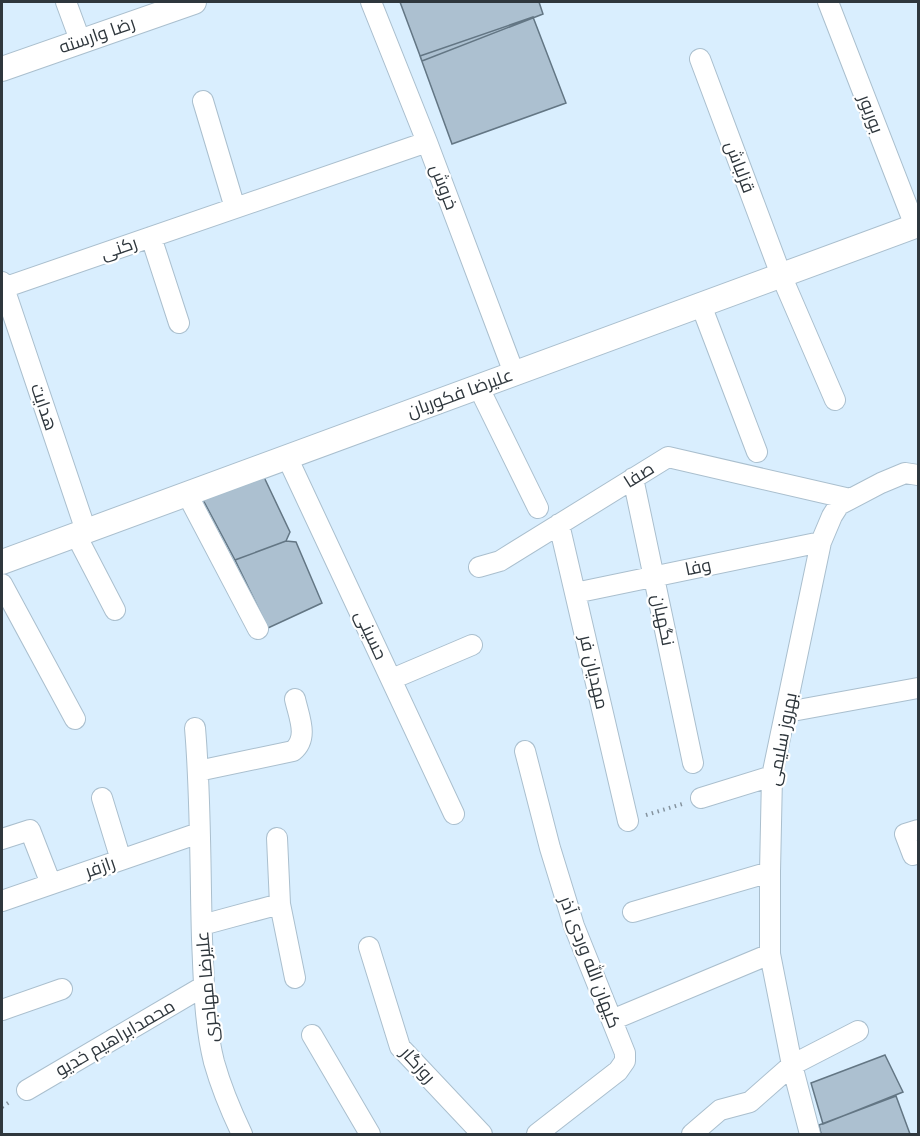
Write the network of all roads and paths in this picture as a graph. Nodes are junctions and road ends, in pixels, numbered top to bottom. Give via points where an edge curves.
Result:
1 (66, 2) edge
2 (194, 2) edge
3 (371, 2) edge
4 (828, 2) edge
5 (80, 40) junction
6 (700, 59) dead end
7 (2, 69) edge
8 (203, 101) dead end
9 (427, 142) junction
10 (235, 208) junction
11 (916, 225) edge
12 (151, 237) junction
13 (781, 275) junction
14 (2, 285) edge
15 (701, 305) junction
16 (179, 323) dead end
17 (514, 373) junction
18 (478, 386) junction
19 (835, 400) dead end
20 (757, 452) dead end
21 (287, 457) junction
22 (918, 475) edge
23 (633, 478) junction
24 (187, 494) junction
25 (850, 499) junction
26 (538, 508) dead end
27 (559, 524) junction
28 (81, 533) junction
29 (821, 542) junction
30 (2, 562) edge
31 (479, 567) dead end
32 (654, 577) junction
33 (2, 584) edge
34 (575, 593) junction
35 (115, 610) dead end
36 (258, 629) dead end
37 (472, 645) dead end
38 (392, 679) junction
39 (918, 688) edge
40 (295, 699) dead end
41 (787, 712) junction
42 (75, 719) dead end
43 (195, 728) dead end
44 (525, 751) dead end
45 (693, 763) dead end
46 (198, 771) junction
47 (772, 776) junction
48 (102, 798) dead end
49 (701, 798) joint
50 (454, 814) dead end
51 (628, 821) joint
52 (918, 830) edge
53 (199, 833) junction
54 (277, 838) dead end
55 (2, 839) edge
56 (913, 855) dead end
57 (121, 860) junction
58 (770, 872) junction
59 (51, 884) junction
60 (2, 901) edge
61 (280, 904) junction
62 (633, 912) dead end
63 (202, 925) junction
64 (369, 947) dead end
65 (770, 954) junction
66 (295, 978) dead end
67 (204, 986) junction
68 (62, 989) dead end
69 (2, 1010) edge
70 (612, 1020) junction
71 (858, 1031) dead end
72 (312, 1035) dead end
73 (792, 1065) junction
74 (27, 1090) dead end
75 (242, 1134) edge
76 (370, 1134) edge
77 (482, 1134) edge
78 (537, 1134) edge
79 (692, 1134) edge
80 (810, 1134) edge

1 - 5 street
2 - 5 street, رضا وارسته
3 - 9 street, خروش
4 - 11 street, بوربور
5 - 7 street, رضا وارسته
6 - 13 street, قزلباش
8 - 10 street
9 - 10 street, رکنی
9 - 17 street, خروش
10 - 12 street, رکنی
11 - 13 street, علیرضا فکوریان
12 - 14 street, رکنی
12 - 16 street
13 - 15 street, علیرضا فکوریان
13 - 19 street, قزلباش
14 - 28 street, هدایت
15 - 17 street, علیرضا فکوریان
15 - 20 street
17 - 18 street, علیرضا فکوریان
18 - 21 street, علیرضا فکوریان
18 - 26 street
21 - 24 street, علیرضا فکوریان
21 - 38 street, حسینی
22 - 25 street, بهروز سلیمی via 905,473
23 - 25 street, صفا via 668,457
23 - 27 street, صفا
23 - 32 street, نگهبان
24 - 28 street, علیرضا فکوریان
24 - 36 street
25 - 29 street, بهروز سلیمی via 835,510
27 - 31 street, صفا via 500,561
27 - 34 street, مهدیان فر
28 - 30 street, علیرضا فکوریان
28 - 35 street, هدایت
29 - 32 street, وفا
29 - 41 street, بهروز سلیمی
32 - 34 street, وفا
32 - 45 street, نگهبان
33 - 42 street
34 - 51 street, مهدیان فر
37 - 38 street
38 - 50 street, حسینی
39 - 41 street
40 - 46 street via 303,737 293,751
41 - 47 street, بهروز سلیمی
43 - 46 street, علیرضا مهاجری
44 - 70 street, کیهان الله وردی آذر via 574,926
46 - 53 street, علیرضا مهاجری
47 - 49 street
47 - 58 street, بهروز سلیمی
48 - 57 street
49 - 51 path
52 - 56 street via 906,834
53 - 57 street, رازفر
53 - 63 street, علیرضا مهاجری
54 - 61 street
55 - 59 street via 30,830
57 - 59 street, رازفر
58 - 62 street
58 - 65 street, بهروز سلیمی
59 - 60 street, رازفر
61 - 63 street
61 - 66 street
63 - 67 street, علیرضا مهاجری
64 - 77 street, روزگار via 400,1047
65 - 70 street
65 - 73 street, بهروز سلیمی
67 - 74 street, محمدابراهیم خدیو
67 - 75 street, علیرضا مهاجری via 214,1061
68 - 69 street
70 - 78 street, کیهان الله وردی آذر via 625,1061 618,1071
71 - 73 street
72 - 76 street
73 - 79 street via 750,1102 720,1110
73 - 80 street, بهروز سلیمی

